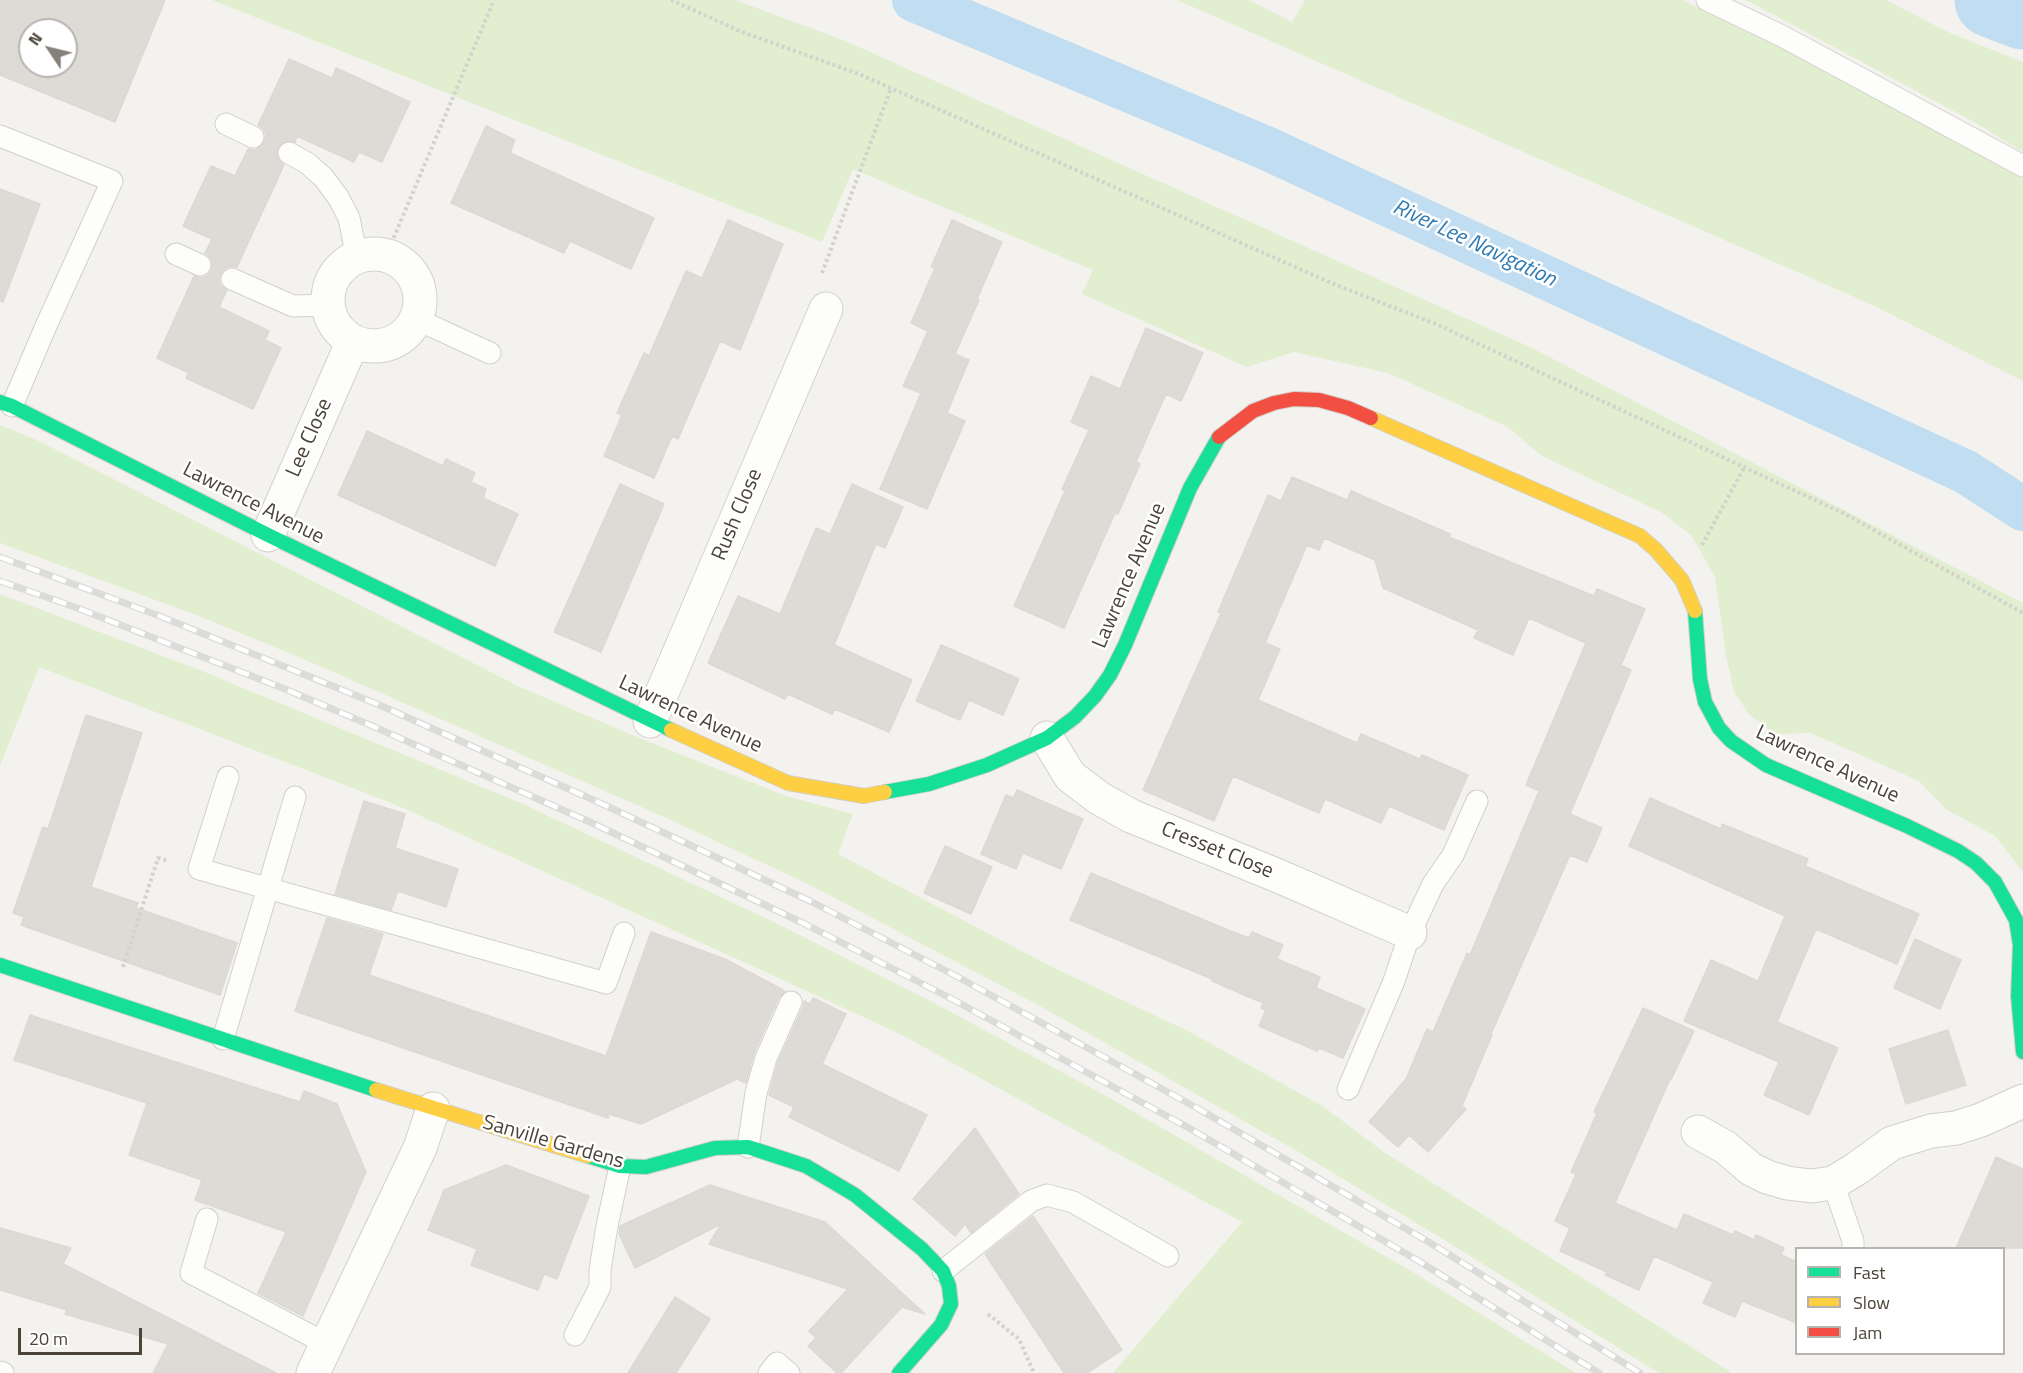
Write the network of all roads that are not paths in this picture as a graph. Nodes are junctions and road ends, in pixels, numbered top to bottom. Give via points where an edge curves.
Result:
1 (1707, 0) edge
2 (226, 124) dead end
3 (0, 136) edge
4 (253, 137) dead end
5 (290, 153) dead end
6 (2023, 166) edge
7 (176, 254) dead end
8 (372, 256) junction
9 (200, 265) dead end
10 (232, 279) dead end
11 (329, 305) junction
12 (826, 309) road end
13 (416, 319) junction
14 (353, 341) junction
15 (490, 353) dead end
16 (6, 404) edge
17 (268, 536) junction
18 (650, 721) junction
19 (1047, 738) junction
20 (228, 777) dead end
21 (295, 797) dead end
22 (1477, 801) dead end
23 (269, 888) junction
24 (624, 933) dead end
25 (1410, 933) junction
26 (0, 965) edge
27 (791, 1002) dead end
28 (223, 1039) junction
29 (2023, 1052) edge
30 (1348, 1089) dead end
31 (2023, 1101) edge
32 (433, 1109) junction
33 (1698, 1132) dead end
34 (748, 1147) junction
35 (621, 1166) junction
36 (1833, 1183) junction
37 (207, 1219) dead end
38 (1853, 1247) edge
39 (1168, 1256) dead end
40 (943, 1271) junction
41 (575, 1335) dead end
42 (327, 1344) junction
43 (313, 1373) edge
44 (769, 1373) edge
45 (789, 1373) edge
46 (899, 1373) edge

1 - 6 lane via 1782,36
2 - 4 lane
3 - 16 lane via 112,181
5 - 8 lane via 307,163 338,197
7 - 9 lane
8 - 11 street via 344,265 329,290
8 - 13 street via 399,261 416,281 420,293
10 - 11 lane via 293,306
11 - 14 street via 332,319
12 - 18 street, Rush Close
13 - 14 street via 396,340 382,345
13 - 15 lane
14 - 17 street, Lee Close
16 - 17 street, Lawrence Avenue
17 - 18 street, Lawrence Avenue
18 - 19 street, Lawrence Avenue via 788,783 864,796 939,781
19 - 25 street, Cresset Close via 1071,776 1131,816
19 - 29 street, Lawrence Avenue via 1075,717 1110,675 1190,488 1219,437 1253,411 1294,399 1319,400 1359,412 1640,536 1671,565 1683,580 1697,618 1705,702 1731,741 1766,765 1958,851 1995,882 2016,920
20 - 23 lane via 199,868
21 - 23 lane
22 - 25 lane via 1453,855 1433,884
23 - 24 lane via 606,983
23 - 28 lane
25 - 30 lane
26 - 28 street, Sanville Gardens
27 - 34 lane via 766,1058
28 - 32 street, Sanville Gardens
31 - 36 street via 1982,1120 1892,1143
32 - 35 street, Sanville Gardens
32 - 42 street via 420,1148
33 - 36 street via 1767,1177 1811,1186
34 - 35 street, Sanville Gardens via 715,1148 646,1167
34 - 40 street, Sanville Gardens via 806,1166 855,1195
35 - 41 lane via 606,1226 600,1287
36 - 38 lane
37 - 42 lane via 191,1273
39 - 40 lane via 1073,1202 1047,1195 1031,1201
40 - 46 street, Sanville Gardens via 951,1304 941,1325
42 - 43 street
44 - 45 lane via 777,1363

